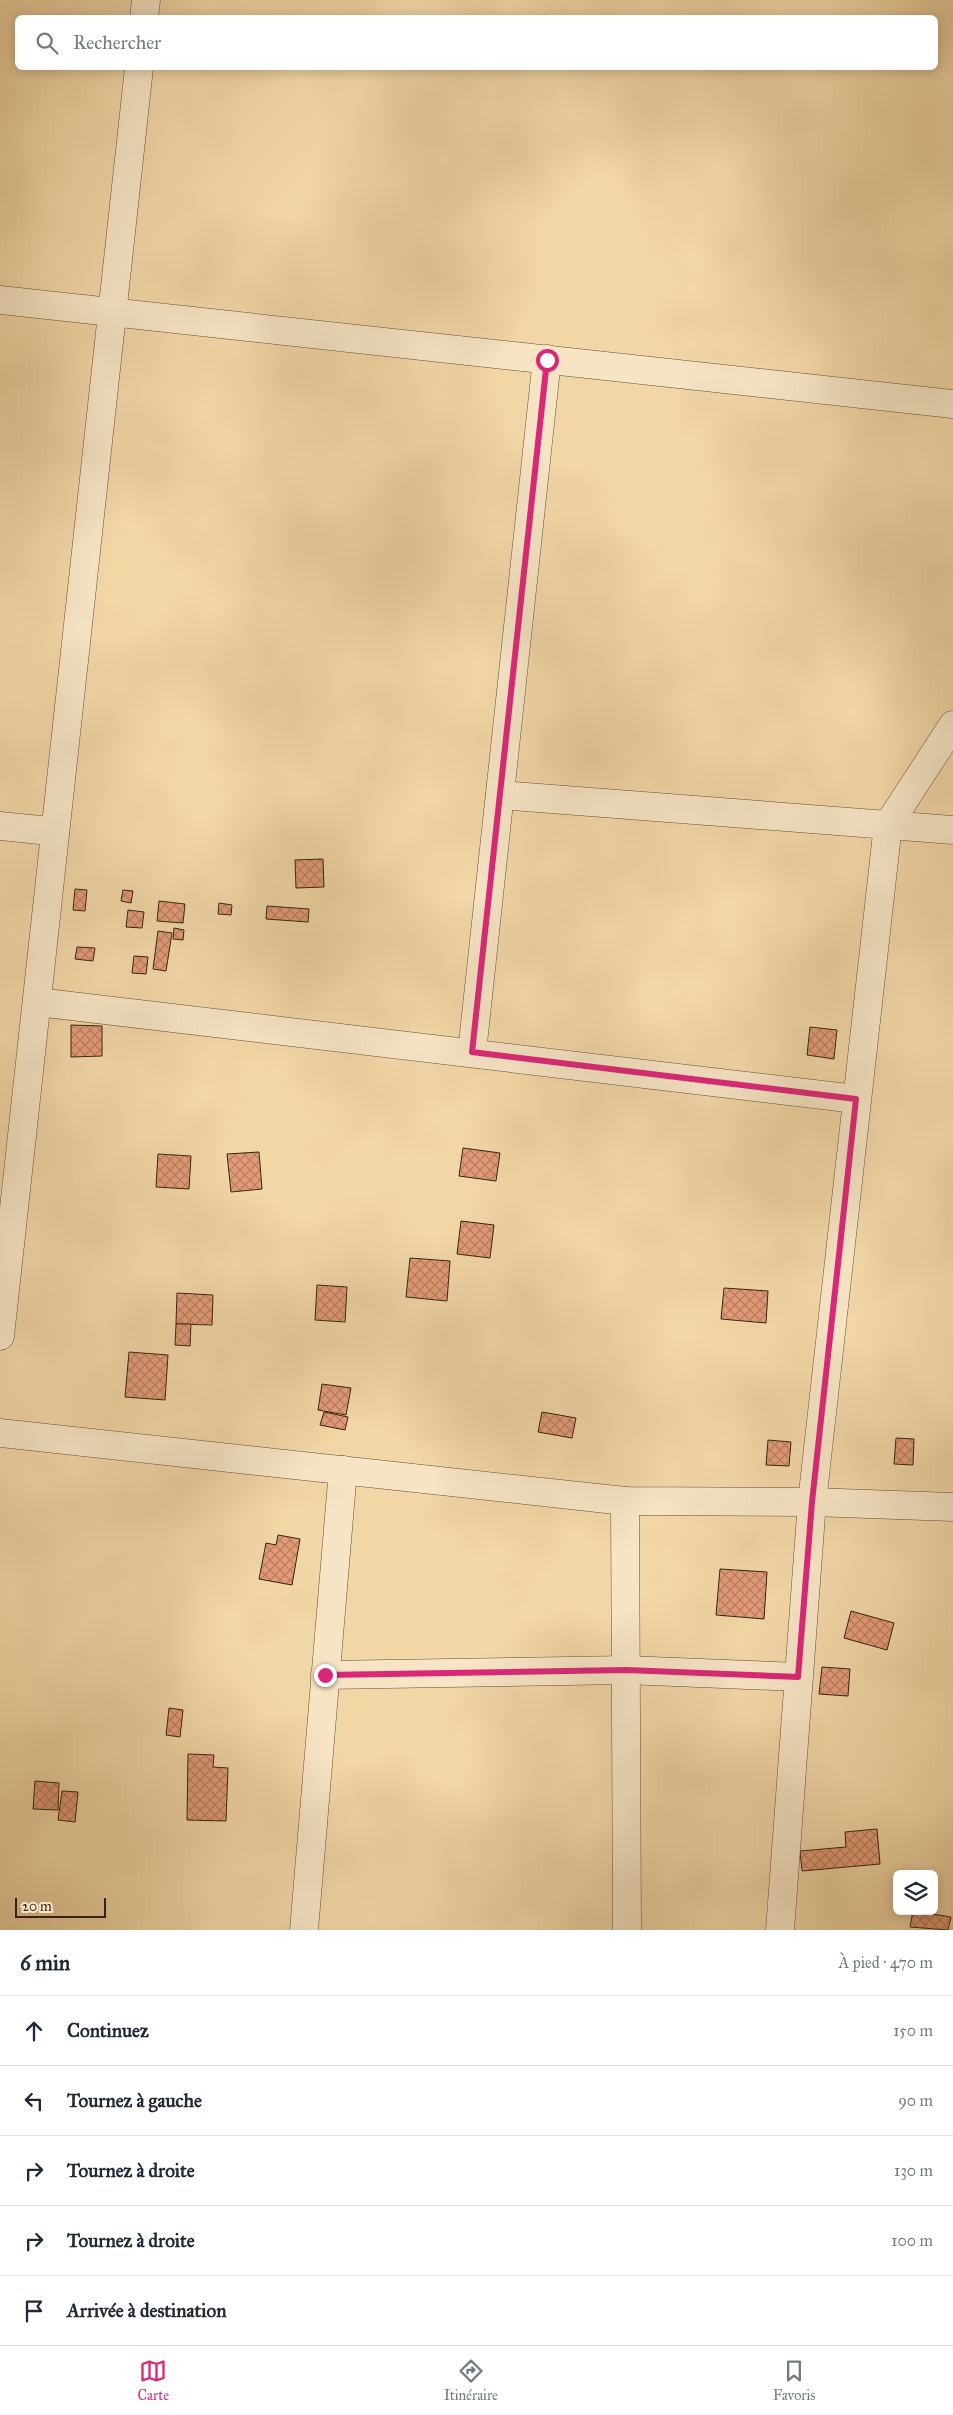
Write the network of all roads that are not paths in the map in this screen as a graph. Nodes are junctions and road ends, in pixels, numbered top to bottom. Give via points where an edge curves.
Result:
1 (146, 0) edge
2 (144, 15) edge
3 (138, 70) edge
4 (0, 300) edge
5 (112, 312) junction
6 (547, 360) junction
7 (953, 404) edge
8 (953, 725) edge
9 (500, 795) junction
10 (888, 825) junction
11 (0, 826) edge
12 (953, 830) edge
13 (55, 834) junction
14 (37, 1002) junction
15 (472, 1052) junction
16 (856, 1099) junction
17 (0, 1336) edge
18 (0, 1433) edge
19 (342, 1470) junction
20 (625, 1500) junction
21 (812, 1502) junction
22 (953, 1507) edge
23 (626, 1670) junction
24 (325, 1675) junction
25 (798, 1677) junction
26 (304, 1930) edge
27 (627, 1930) edge
28 (780, 1930) edge

1 - 2 street
3 - 5 street
4 - 5 street
5 - 6 street
5 - 13 street
6 - 7 street
6 - 9 street
8 - 10 street
9 - 10 street
9 - 15 street
10 - 12 street
10 - 16 street
11 - 13 street
13 - 14 street
14 - 15 street
14 - 17 street
15 - 16 street
16 - 21 street
18 - 19 street
19 - 20 street
19 - 24 street
20 - 21 street
20 - 23 street
21 - 22 street
21 - 25 street
23 - 24 street
23 - 25 street
23 - 27 street
24 - 26 street
25 - 28 street

